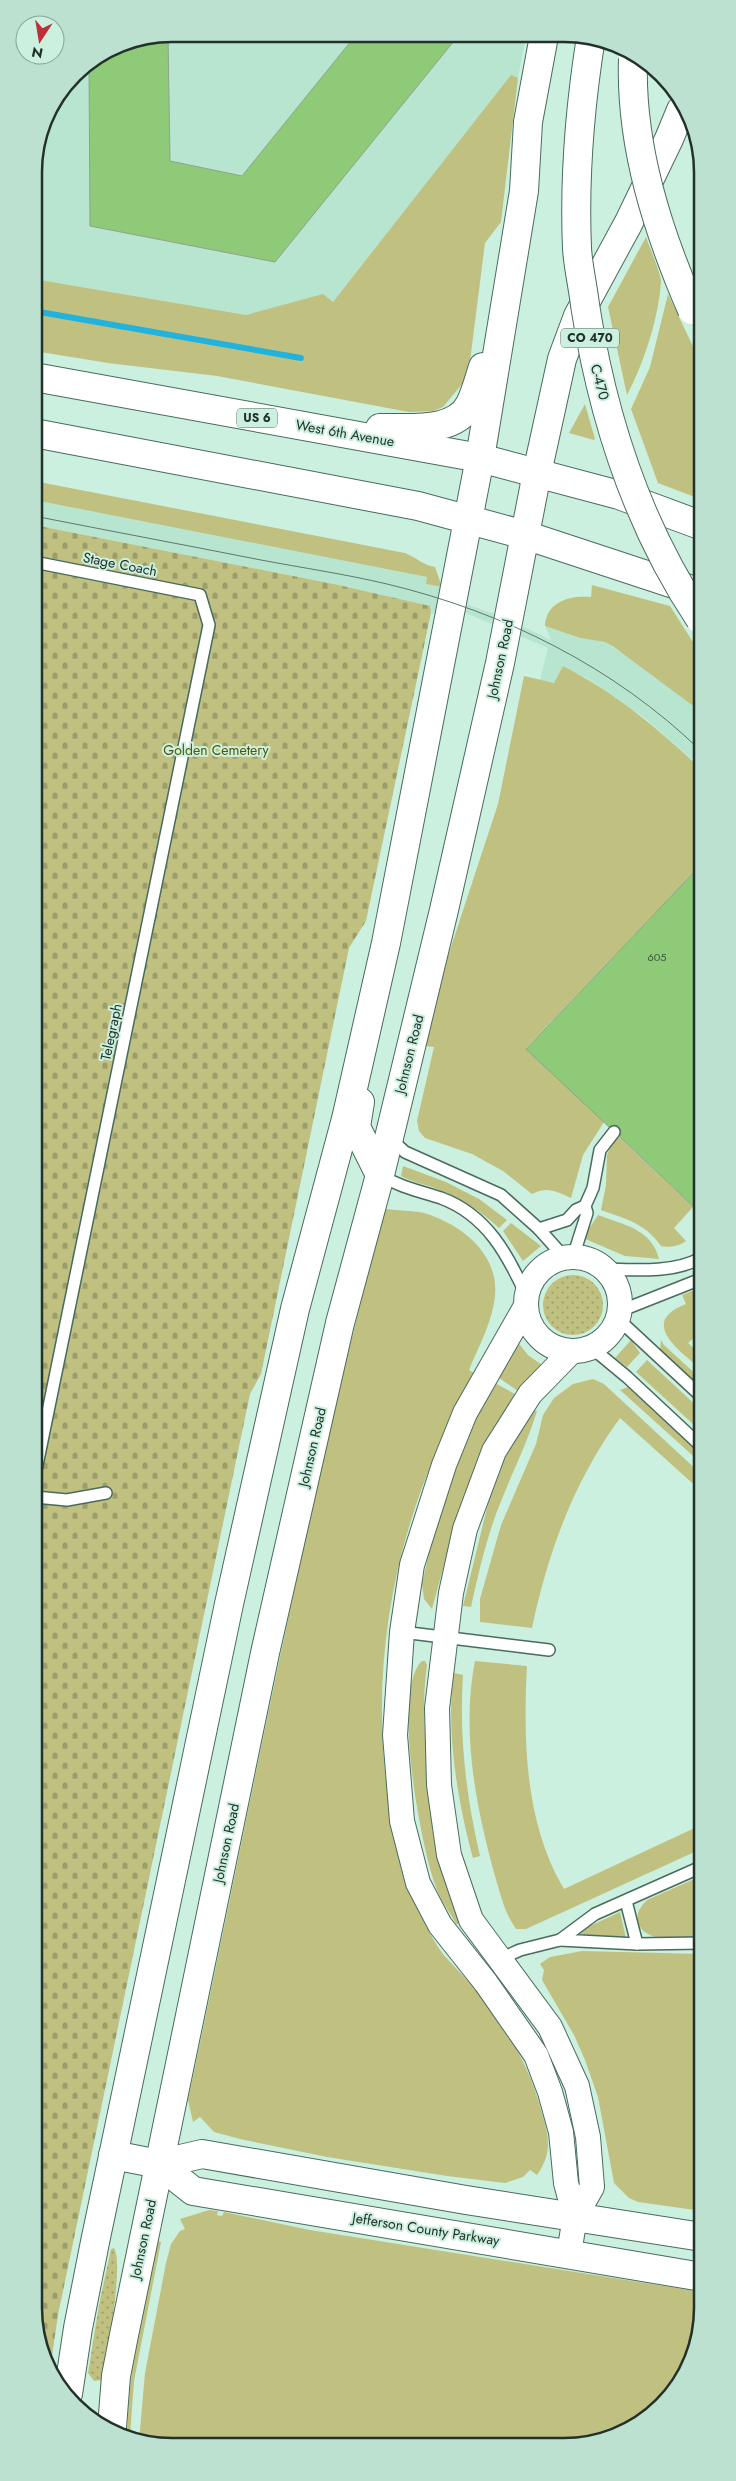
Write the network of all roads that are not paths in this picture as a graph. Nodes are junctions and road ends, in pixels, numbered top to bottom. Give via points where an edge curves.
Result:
1 (543, 42) edge
2 (590, 45) edge
3 (633, 63) edge
4 (679, 114) edge
5 (522, 201) junction
6 (694, 313) edge
7 (43, 379) edge
8 (329, 430) junction
9 (43, 435) edge
10 (480, 458) junction
11 (537, 473) junction
12 (469, 519) junction
13 (694, 523) edge
14 (525, 535) junction
15 (43, 564) edge
16 (694, 591) edge
17 (200, 596) joint
18 (694, 609) edge
19 (386, 943) junction
20 (391, 1128) junction
21 (614, 1132) dead end
22 (380, 1175) junction
23 (585, 1206) junction
24 (539, 1230) junction
25 (569, 1257) junction
26 (693, 1262) edge
27 (605, 1269) junction
28 (693, 1282) edge
29 (526, 1302) junction
30 (619, 1315) junction
31 (581, 1350) junction
32 (693, 1389) edge
33 (693, 1439) edge
34 (42, 1444) edge
35 (106, 1493) dead end
36 (42, 1498) edge
37 (402, 1632) junction
38 (444, 1638) junction
39 (550, 1650) dead end
40 (693, 1870) edge
41 (626, 1901) junction
42 (560, 1940) junction
43 (693, 1943) edge
44 (637, 1944) junction
45 (500, 1959) junction
46 (478, 1973) junction
47 (113, 2155) junction
48 (159, 2164) junction
49 (575, 2217) junction
50 (693, 2235) edge
51 (569, 2253) junction
52 (693, 2275) edge
53 (69, 2388) edge
54 (112, 2423) edge

1 - 5 main road via 528,122
2 - 18 main road, C-470 / CO 470, bridge via 583,87 576,200 578,251 592,353 619,452 669,566
3 - 6 main road, bridge via 637,124 650,195 668,254
4 - 11 main road, Johnson Road via 628,224 578,316 562,359
5 - 8 main road via 500,260 484,362 470,405 463,413 441,425
5 - 10 main road
7 - 8 main road, West 6th Avenue / US 6
8 - 10 main road, West 6th Avenue / US 6
9 - 12 main road via 352,492
10 - 11 main road, West 6th Avenue / US 6
10 - 12 main road
11 - 13 main road, US 6 via 619,495
11 - 14 main road, Johnson Road
12 - 14 main road
12 - 19 main road
14 - 16 main road
14 - 20 main road, Johnson Road via 498,672
15 - 17 lane, Stage Coach
17 - 34 lane, Telegraph via 209,625
19 - 22 main road via 356,1127
19 - 47 main road via 346,1119 295,1309
20 - 22 main road, Johnson Road
20 - 24 lane via 395,1143 405,1152 501,1196
21 - 23 lane via 600,1150 593,1188
22 - 29 lane via 396,1185 442,1198 480,1220 510,1260
22 - 48 main road, Johnson Road via 340,1323 265,1653
23 - 24 lane via 566,1220
23 - 25 lane via 587,1213
24 - 25 lane
25 - 27 street via 594,1262
25 - 29 street via 543,1268 533,1278
26 - 27 lane via 638,1270
27 - 30 street via 618,1290
28 - 30 lane
29 - 31 street via 527,1318 543,1341 556,1349
29 - 37 street via 464,1413 444,1465 412,1565
30 - 31 street via 603,1341
30 - 32 lane
31 - 33 lane via 627,1377
31 - 38 street via 530,1394 494,1451 466,1529
35 - 36 lane via 67,1500
37 - 38 lane
37 - 46 street via 395,1735 402,1821 418,1883 440,1924
38 - 39 lane
38 - 45 street via 437,1708 439,1785 449,1855 471,1920
40 - 41 lane
41 - 42 lane via 595,1914
41 - 44 lane
42 - 44 lane
42 - 45 lane via 520,1950
43 - 44 lane
45 - 46 street
45 - 49 street via 550,2027 577,2086 588,2137 592,2186
46 - 49 street via 536,2055 561,2132 566,2183
47 - 48 main road, Jefferson County Parkway
47 - 53 main road
48 - 49 main road, Jefferson County Parkway via 202,2154
48 - 51 main road, Jefferson County Parkway via 193,2191
48 - 54 main road, Johnson Road via 122,2343
49 - 50 main road, Jefferson County Parkway
49 - 51 street
51 - 52 main road, Jefferson County Parkway

